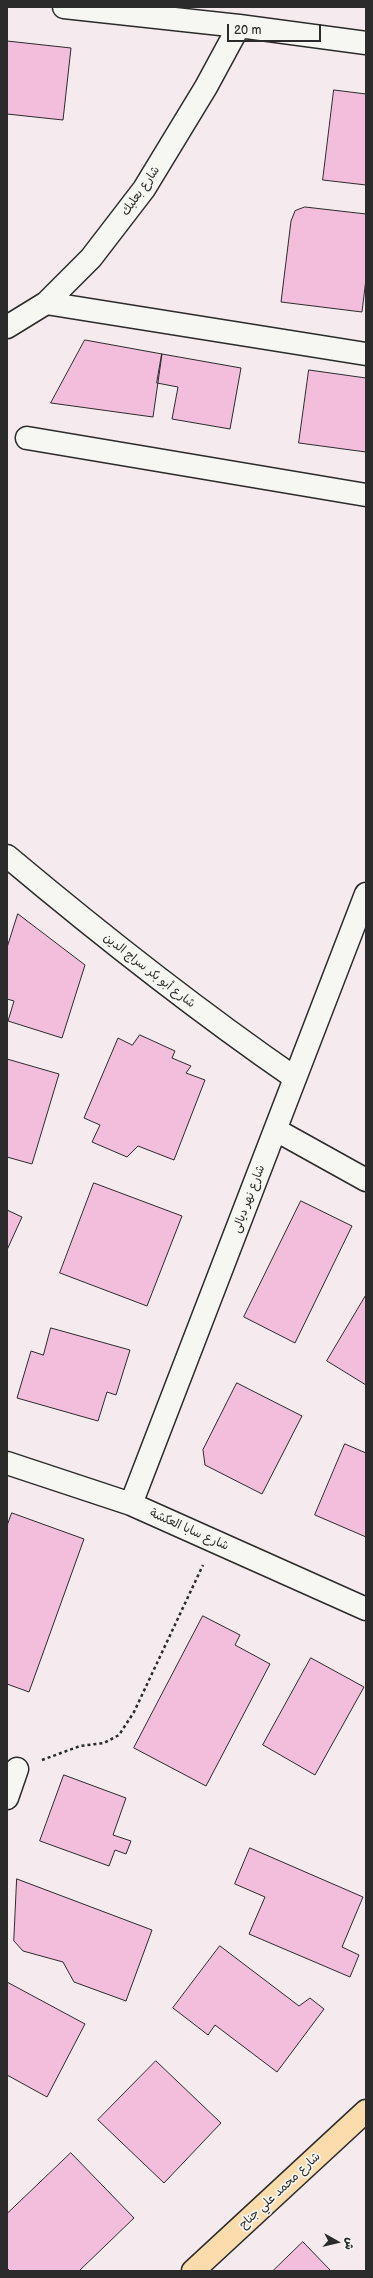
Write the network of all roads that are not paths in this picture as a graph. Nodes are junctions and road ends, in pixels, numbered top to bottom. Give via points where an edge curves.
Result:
1 (64, 7) edge
2 (239, 26) junction
3 (366, 43) edge
4 (46, 303) junction
5 (7, 327) edge
6 (366, 354) edge
7 (27, 438) dead end
8 (366, 495) edge
9 (7, 856) edge
10 (366, 894) edge
11 (359, 934) edge
12 (295, 1078) junction
13 (276, 1130) junction
14 (366, 1180) edge
15 (7, 1463) edge
16 (131, 1504) junction
17 (366, 1609) edge
18 (17, 1769) road end
19 (7, 1798) edge
20 (366, 2111) edge
21 (193, 2271) edge

1 - 2 street
2 - 3 street
2 - 4 street, شارع بعلبك via 206,87 144,190 91,258
4 - 5 street, شارع بعلبك
4 - 6 street
7 - 8 street
9 - 12 street, شارع أبو بكر سراج الدين via 86,922 191,1003
10 - 11 street, شارع نهر ديالى
11 - 12 street, شارع نهر ديالى
12 - 13 street, شارع نهر ديالى
13 - 14 street
13 - 16 street, شارع نهر ديالى
15 - 16 street, شارع سابا العكشة
16 - 17 street, شارع سابا العكشة
18 - 19 street
20 - 21 main road, شارع محمد علي جناح

